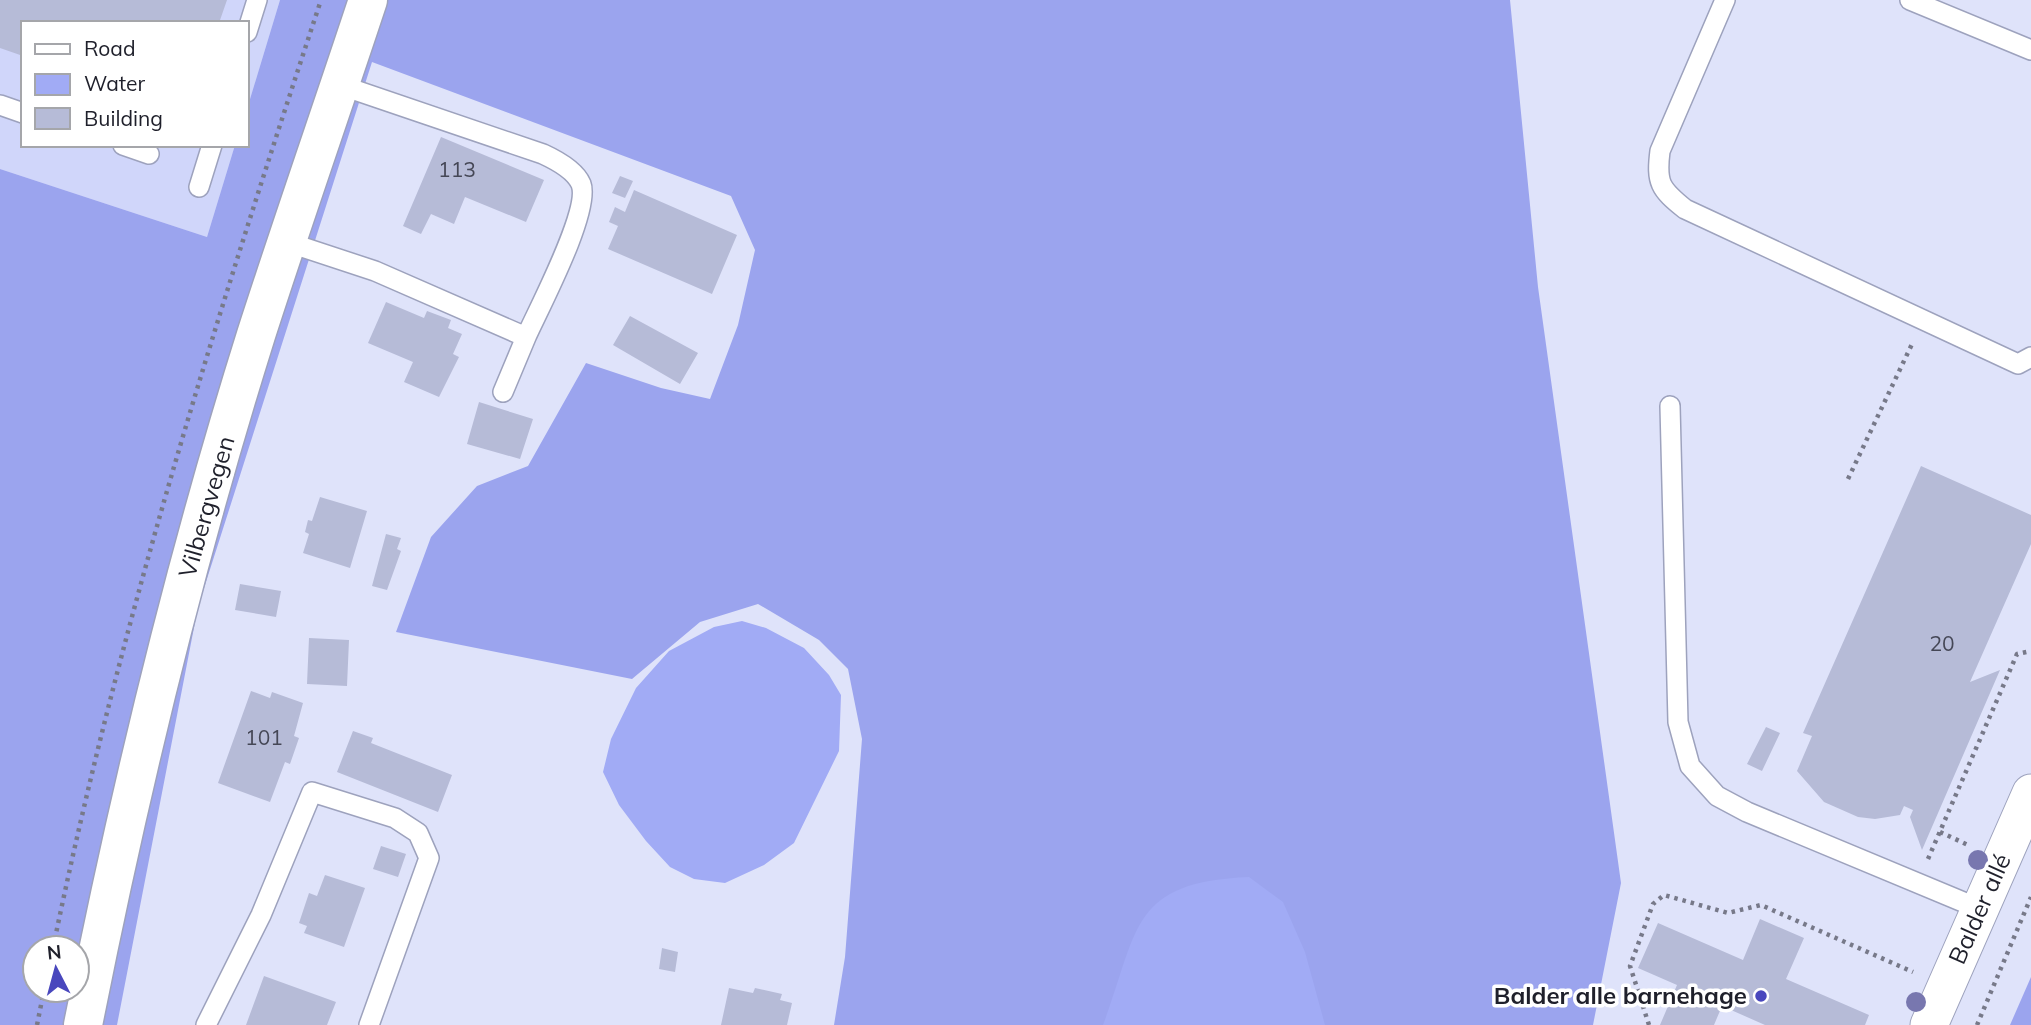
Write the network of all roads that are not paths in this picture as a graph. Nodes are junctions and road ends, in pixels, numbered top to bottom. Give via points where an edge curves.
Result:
1 (257, 0) edge
2 (368, 0) edge
3 (1725, 0) edge
4 (1910, 0) edge
5 (248, 29) edge
6 (2031, 50) edge
7 (340, 85) junction
8 (0, 105) edge
9 (21, 112) edge
10 (129, 147) edge
11 (211, 147) edge
12 (149, 154) dead end
13 (199, 187) dead end
14 (287, 242) junction
15 (526, 337) junction
16 (2031, 357) edge
17 (503, 392) dead end
18 (1670, 406) dead end
19 (2031, 793) edge
20 (1980, 909) junction
21 (83, 1025) edge
22 (206, 1025) edge
23 (369, 1025) edge
24 (1929, 1025) edge

1 - 5 lane
2 - 7 main road, Vilbergvegen
3 - 16 lane via 1660,151 1657,177 1666,194 1685,209 2018,364
4 - 6 lane
7 - 14 main road, Vilbergvegen
7 - 15 lane via 543,153 580,182 583,195 578,222
8 - 9 lane
10 - 12 lane
11 - 13 lane
14 - 15 lane via 375,271
14 - 21 main road, Vilbergvegen via 182,597 110,889
15 - 17 lane
18 - 20 lane via 1678,722 1690,766 1717,796 1747,812
19 - 20 street, Balder allé
20 - 24 street, Balder allé
22 - 23 lane via 261,915 312,792 395,818 418,833 429,858

